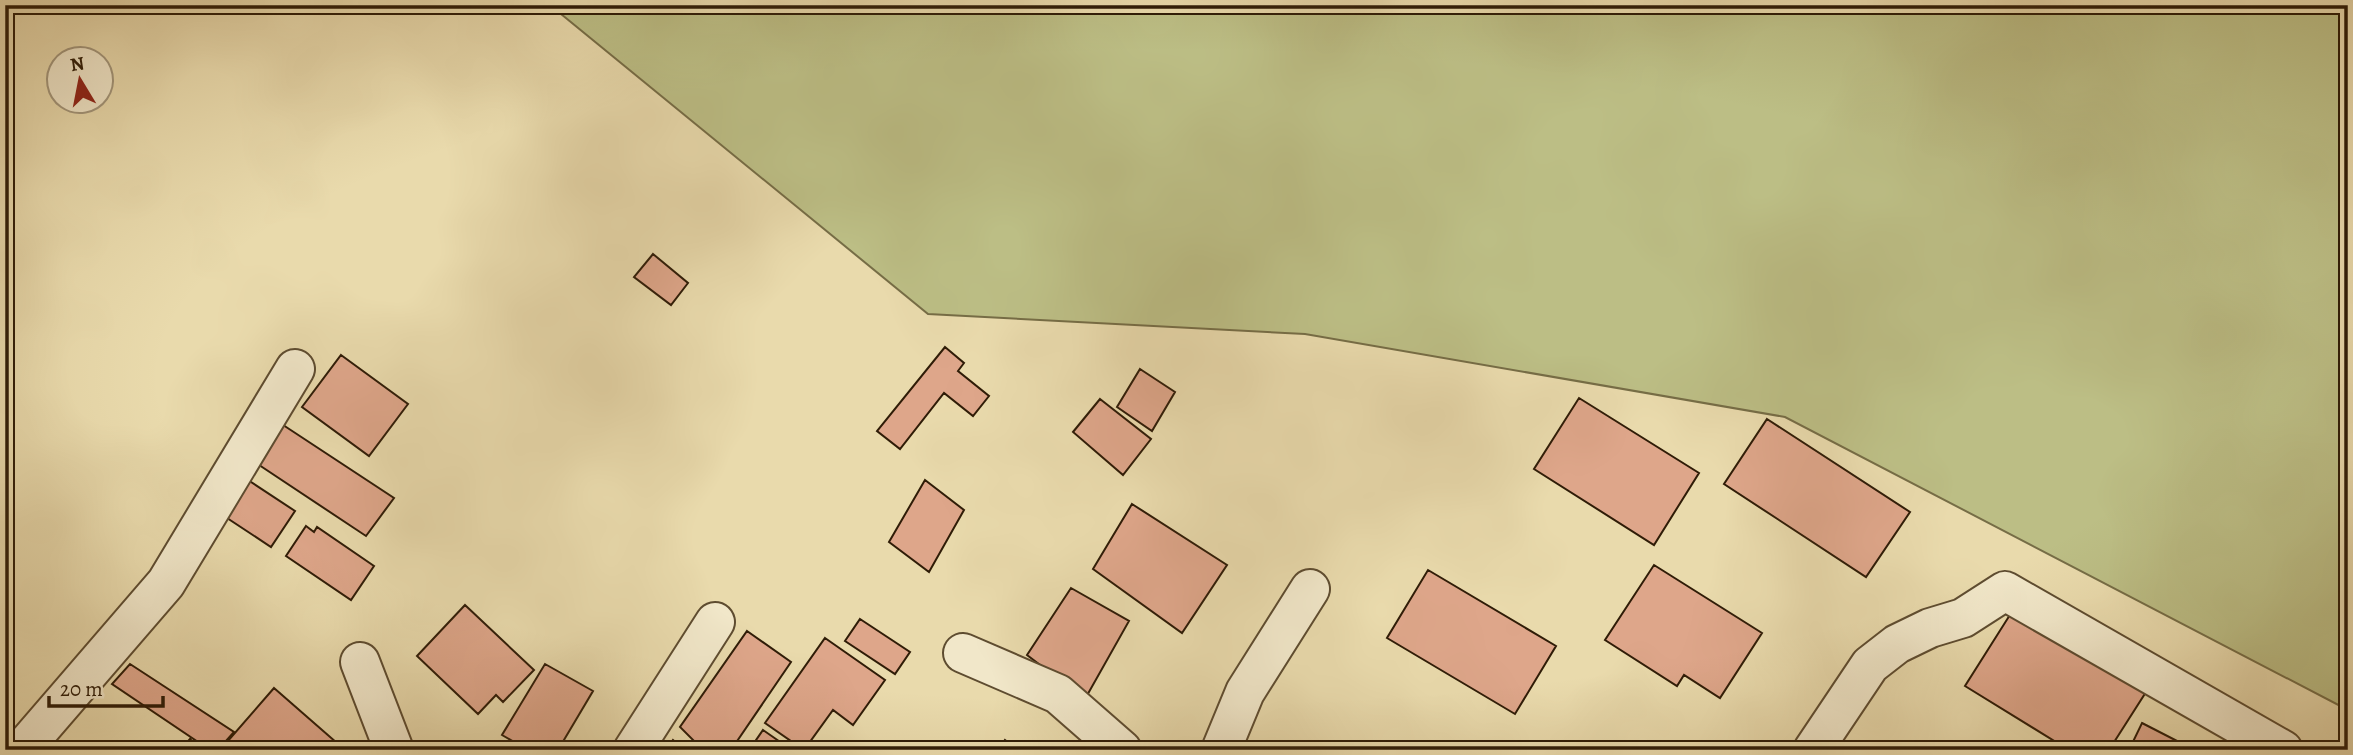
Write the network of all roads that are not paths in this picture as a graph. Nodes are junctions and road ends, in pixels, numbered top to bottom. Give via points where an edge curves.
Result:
1 (295, 369) dead end
2 (1310, 589) dead end
3 (715, 622) dead end
4 (963, 653) dead end
5 (360, 662) dead end
6 (22, 750) edge
7 (394, 750) edge
8 (633, 750) edge
9 (1122, 750) edge
10 (1221, 750) edge
11 (1813, 750) edge
12 (2283, 750) edge

1 - 6 street via 166,583
2 - 10 street via 1245,692
3 - 8 street
4 - 9 street via 1058,694
5 - 7 street
11 - 12 street via 1870,664 1897,643 1963,618 2005,591

